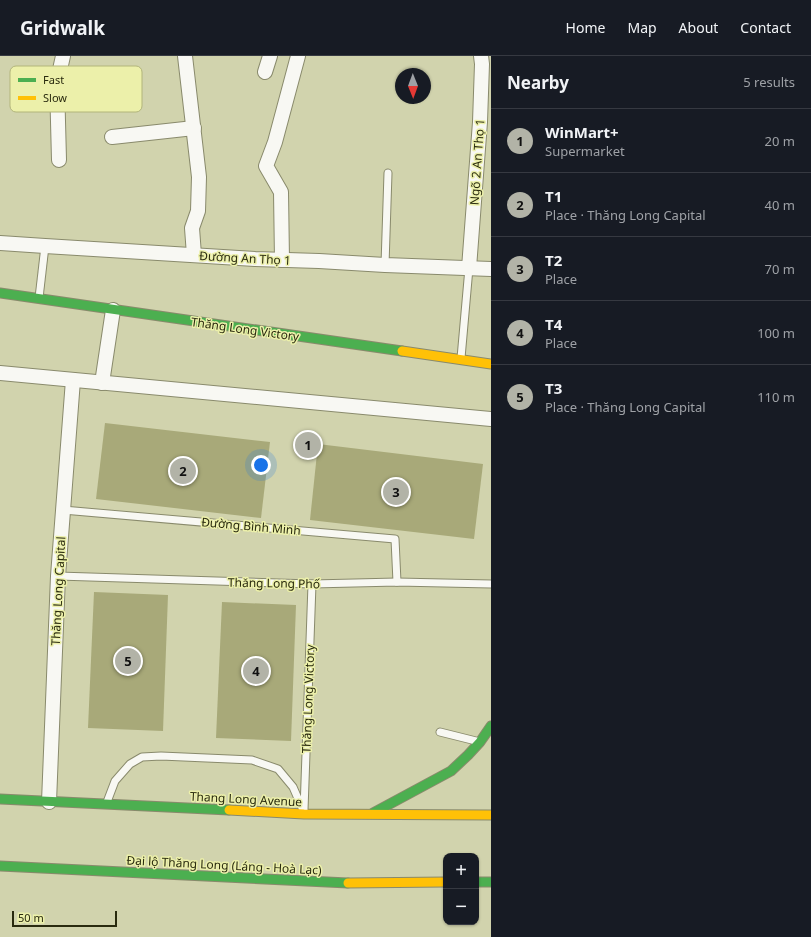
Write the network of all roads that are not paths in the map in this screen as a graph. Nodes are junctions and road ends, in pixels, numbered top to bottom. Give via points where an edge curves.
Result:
1 (63, 56) edge
2 (186, 56) edge
3 (270, 56) edge
4 (298, 56) edge
5 (481, 56) edge
6 (61, 66) edge
7 (265, 72) dead end
8 (58, 112) edge
9 (194, 128) junction
10 (112, 137) dead end
11 (59, 160) dead end
12 (388, 173) dead end
13 (0, 243) edge
14 (45, 246) junction
15 (194, 256) junction
16 (282, 260) junction
17 (385, 265) junction
18 (469, 268) junction
19 (491, 269) edge
20 (0, 293) edge
21 (39, 299) junction
22 (113, 310) junction
23 (461, 360) junction
24 (491, 364) edge
25 (0, 373) edge
26 (73, 380) junction
27 (102, 383) junction
28 (491, 419) edge
29 (63, 510) junction
30 (58, 576) junction
31 (397, 582) junction
32 (312, 584) junction
33 (491, 584) edge
34 (491, 726) edge
35 (440, 732) dead end
36 (480, 742) junction
37 (0, 799) edge
38 (49, 802) junction
39 (106, 804) junction
40 (304, 814) junction
41 (370, 815) junction
42 (491, 815) edge
43 (0, 866) edge
44 (443, 882) edge
45 (479, 882) edge
46 (491, 882) edge

1 - 6 street
2 - 9 street
3 - 7 street
4 - 16 street via 266,166 281,192
5 - 18 street, Ngõ 2 An Thọ 1 via 480,122
8 - 11 street
9 - 10 street
9 - 15 street via 199,177 198,211 192,228
12 - 17 lane
13 - 14 street, Đường An Thọ 1
14 - 15 street, Đường An Thọ 1
14 - 21 lane
15 - 16 street, Đường An Thọ 1
16 - 17 street, Đường An Thọ 1
17 - 18 street, Đường An Thọ 1
18 - 19 street, Đường An Thọ 1
18 - 23 lane
20 - 21 main road, Thăng Long Victory
21 - 22 main road, Thăng Long Victory
22 - 23 main road, Thăng Long Victory
22 - 27 street
23 - 24 main road, Thăng Long Victory
25 - 26 street
26 - 27 street
26 - 29 street, Thăng Long Capital
27 - 28 street
29 - 30 street, Thăng Long Capital
29 - 31 lane, Đường Bình Minh via 395,539
30 - 32 lane, Thăng Long Phố
30 - 38 street, Thăng Long Capital
31 - 32 lane, Thăng Long Phố
31 - 33 lane, Thăng Long Phố
32 - 40 lane, Thăng Long Victory
34 - 36 main road
35 - 36 lane
36 - 41 main road via 450,771
37 - 38 main road, Thang Long Avenue
38 - 39 main road, Thang Long Avenue
39 - 40 main road, Thang Long Avenue
39 - 40 lane via 115,781 130,764 142,757 252,760 278,769 293,787
40 - 41 main road, Thang Long Avenue
41 - 42 main road, Thang Long Avenue
43 - 44 main road, Đại lộ Thăng Long (Láng - Hoà Lạc) via 354,883
45 - 46 main road

